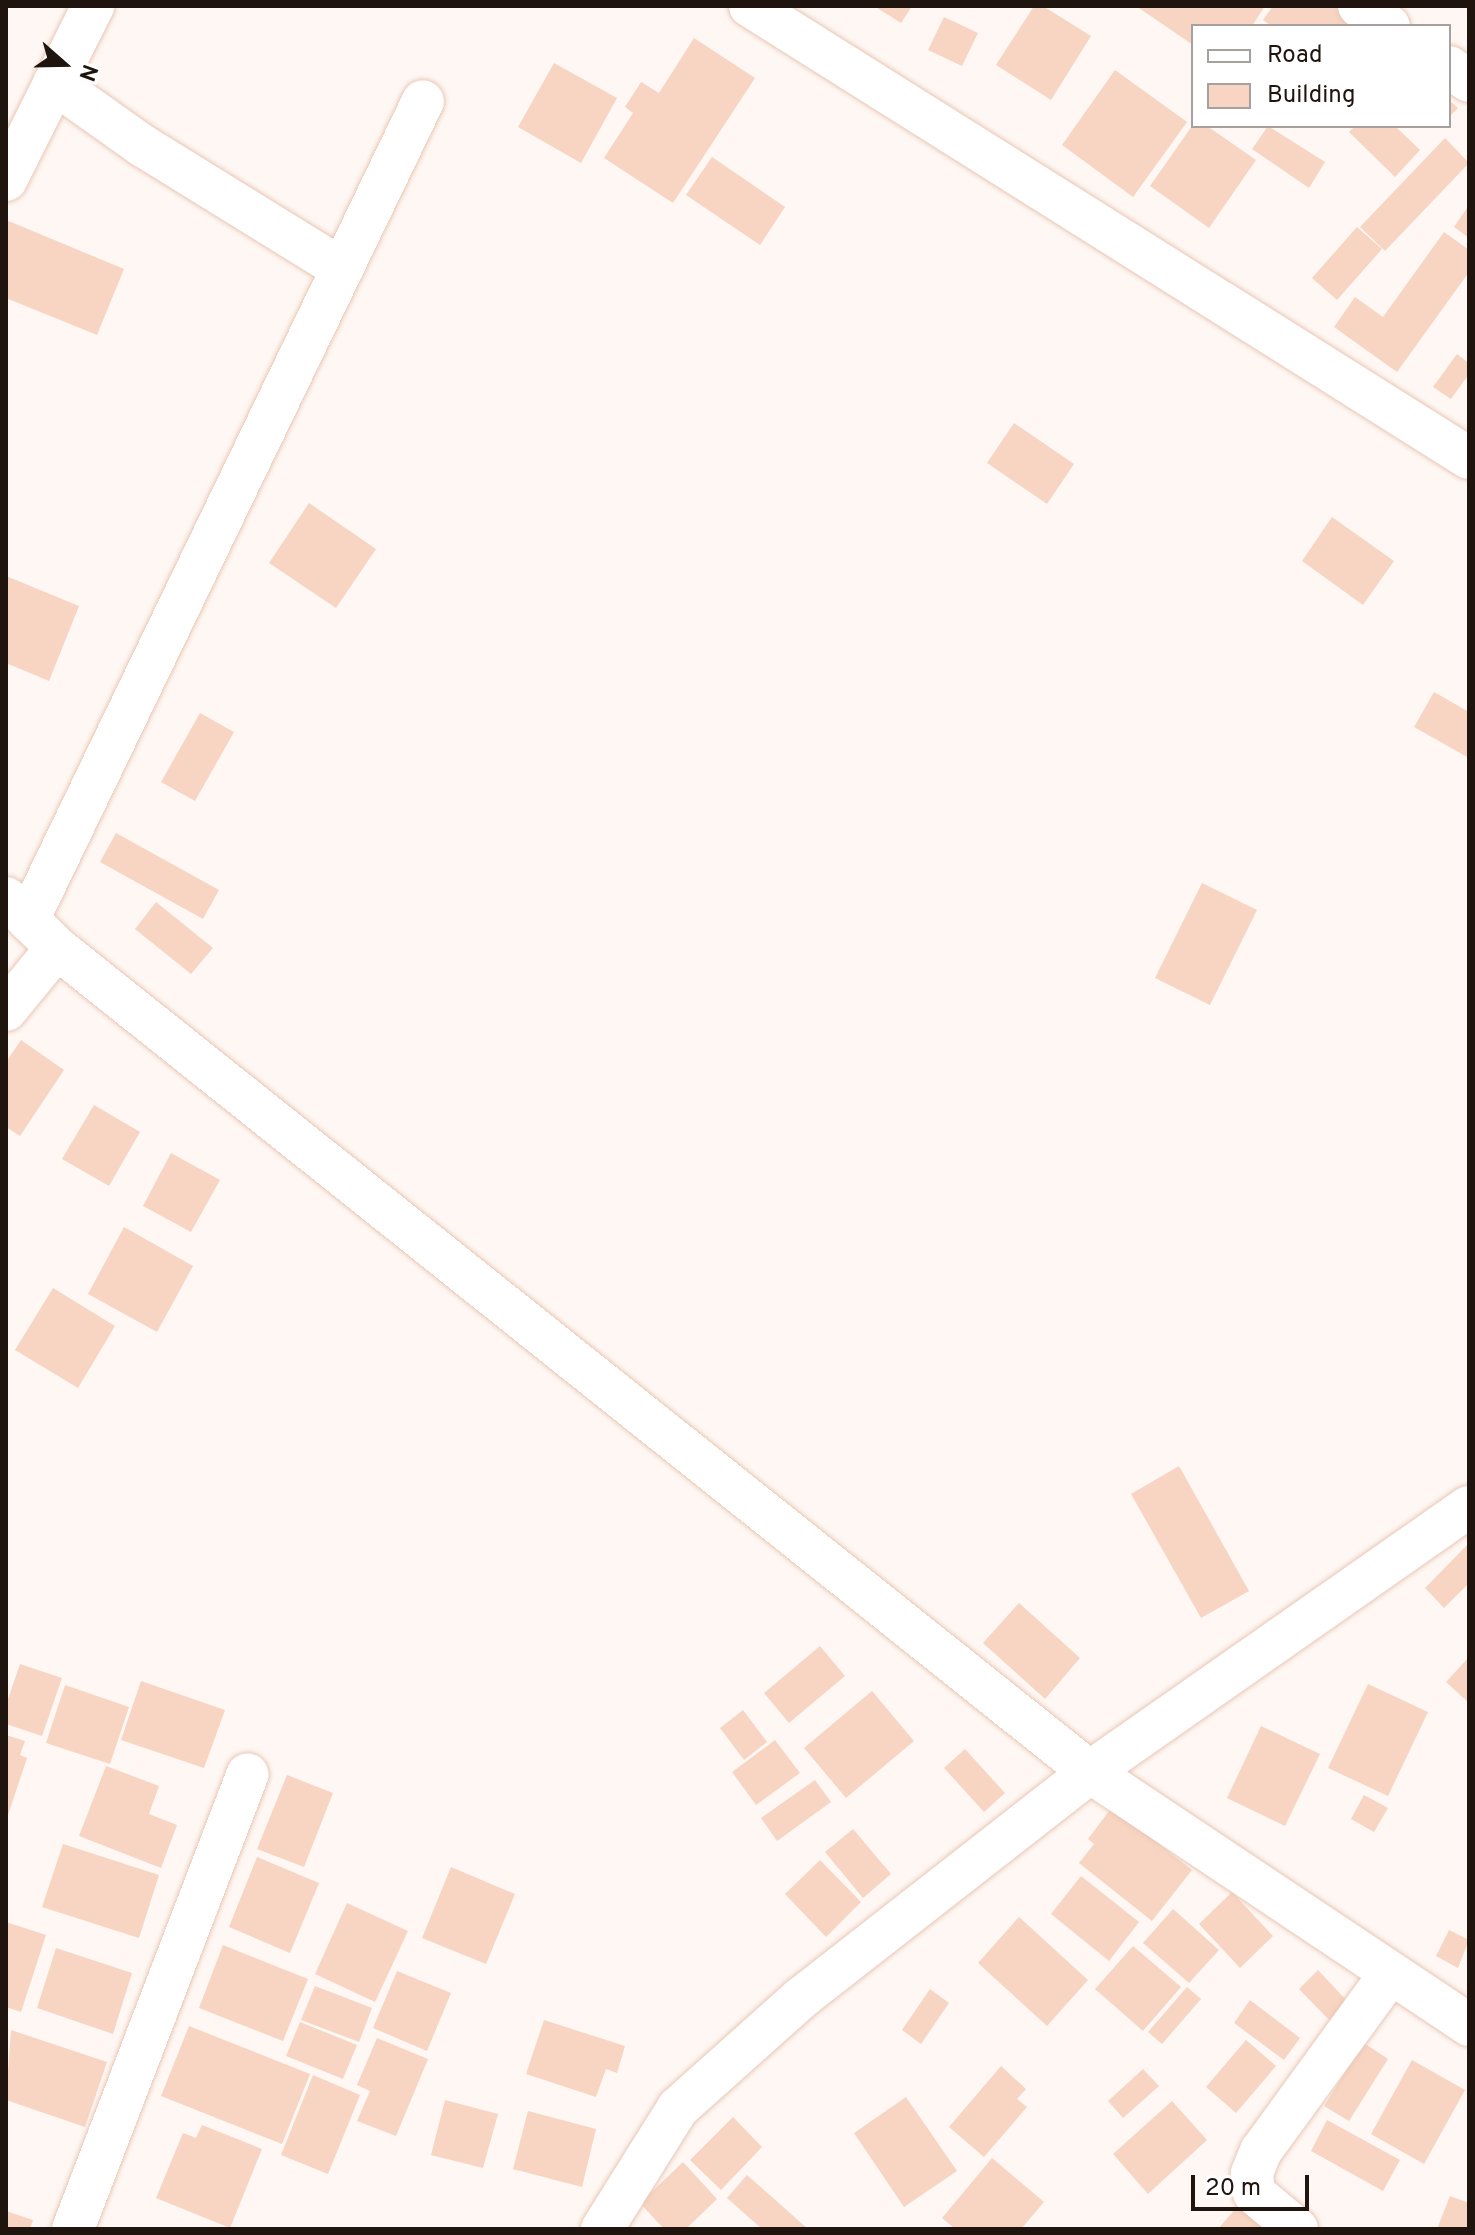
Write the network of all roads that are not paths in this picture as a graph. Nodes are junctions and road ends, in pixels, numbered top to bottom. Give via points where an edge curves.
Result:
1 (93, 6) edge
2 (750, 6) edge
3 (1359, 6) edge
4 (1386, 24) edge
5 (1451, 68) edge
6 (1469, 81) edge
7 (54, 83) junction
8 (423, 101) dead end
9 (6, 180) edge
10 (342, 269) junction
11 (1469, 458) edge
12 (30, 922) edge
13 (6, 1010) edge
14 (1469, 1507) edge
15 (1090, 1772) junction
16 (248, 1774) dead end
17 (1391, 1973) junction
18 (1469, 2025) edge
19 (73, 2229) edge
20 (602, 2229) edge
21 (1297, 2229) edge

1 - 7 street
2 - 11 street
3 - 4 street
5 - 6 street
7 - 9 street
7 - 10 street via 143,146
8 - 10 street
10 - 12 street
12 - 13 street
12 - 15 street
14 - 15 street
15 - 17 street
15 - 20 street via 801,1998 678,2108
16 - 19 street
17 - 18 street
17 - 21 street via 1261,2151 1252,2173 1254,2193

